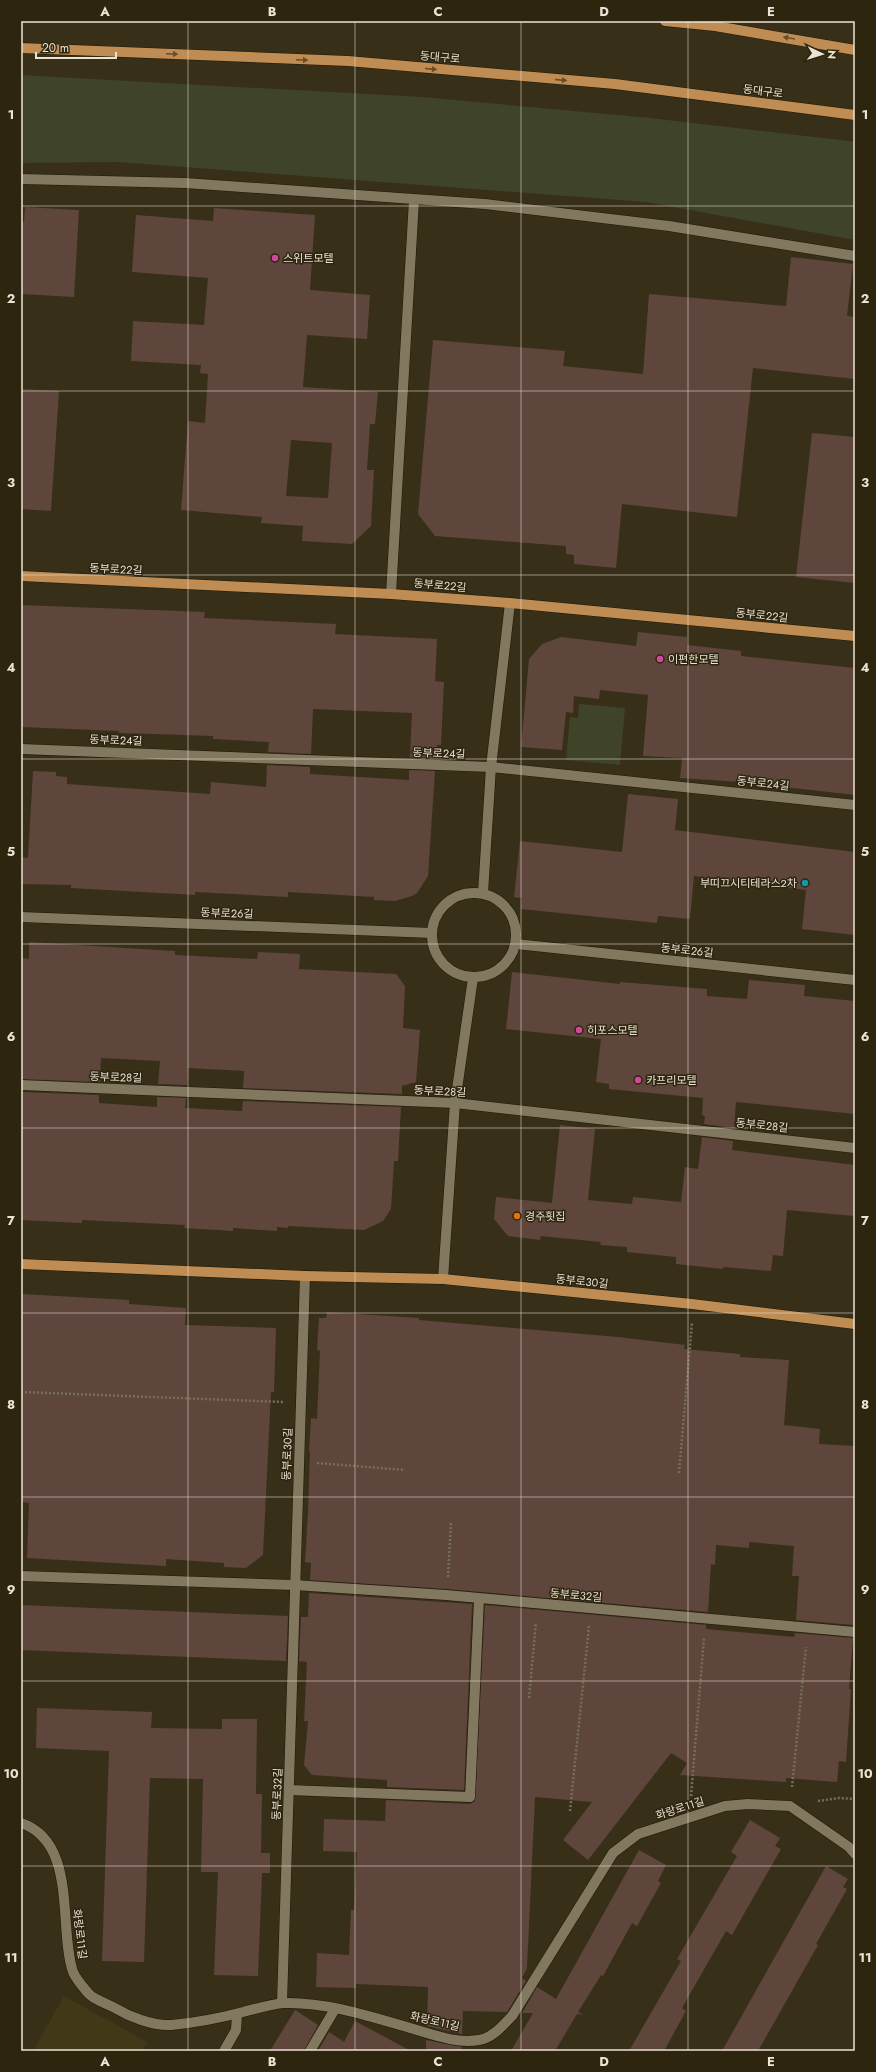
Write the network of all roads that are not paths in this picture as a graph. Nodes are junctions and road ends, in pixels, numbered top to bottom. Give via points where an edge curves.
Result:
1 (665, 21) edge
2 (21, 48) edge
3 (855, 50) edge
4 (855, 115) edge
5 (21, 179) edge
6 (414, 200) junction
7 (855, 256) edge
8 (21, 576) edge
9 (391, 594) junction
10 (510, 603) junction
11 (855, 636) edge
12 (21, 748) edge
13 (491, 767) junction
14 (855, 805) edge
15 (483, 893) junction
16 (21, 917) edge
17 (432, 933) junction
18 (516, 944) junction
19 (473, 978) junction
20 (855, 980) edge
21 (21, 1085) edge
22 (455, 1103) junction
23 (855, 1148) edge
24 (21, 1264) edge
25 (305, 1276) junction
26 (443, 1279) junction
27 (855, 1324) edge
28 (21, 1576) edge
29 (294, 1585) junction
30 (479, 1599) junction
31 (855, 1632) edge
32 (289, 1790) junction
33 (21, 1823) edge
34 (855, 1854) edge
35 (282, 2003) junction
36 (335, 2009) junction
37 (237, 2014) junction
38 (224, 2051) edge
39 (310, 2051) edge

3 -> 1 main road via 715,26
2 -> 4 main road, 동대구로 via 348,62 615,84
5 - 6 street via 185,183
6 - 7 street via 485,204 669,226
6 - 9 street
8 - 9 main road, 동부로22길
9 - 10 main road, 동부로22길
10 - 11 main road, 동부로22길
10 - 13 street
12 - 13 street, 동부로24길
13 - 14 street, 동부로24길
13 - 15 street
15 - 17 street via 470,892 458,895 447,902 433,923
15 - 18 street via 496,898 506,906 517,931
16 - 17 street, 동부로26길
17 - 19 street via 434,949 440,960 449,969
18 - 19 street via 510,958 501,969
18 - 20 street, 동부로26길
19 - 22 street
21 - 22 street, 동부로28길
22 - 23 street, 동부로28길
22 - 26 street
24 - 25 main road, 동부로30길
25 - 26 main road, 동부로30길
25 - 29 street, 동부로30길
26 - 27 main road, 동부로30길 via 692,1304
28 - 29 street, 동부로32길
29 - 30 street, 동부로32길
29 - 32 street, 동부로32길
30 - 31 street, 동부로32길
30 - 32 street via 470,1796
32 - 35 street, 동부로32길
33 - 37 street, 화랑로11길 via 38,1832 48,1842 58,1864 63,1889 68,1952 74,1974 89,1994 121,2012 169,2025
34 - 36 street, 화랑로11길 via 849,1847 790,1806 725,1806 638,1834 613,1853 512,2016 493,2034 479,2040 450,2039
35 - 36 street, 화랑로11길
35 - 37 street, 화랑로11길
36 - 39 street
37 - 38 street via 236,2030

